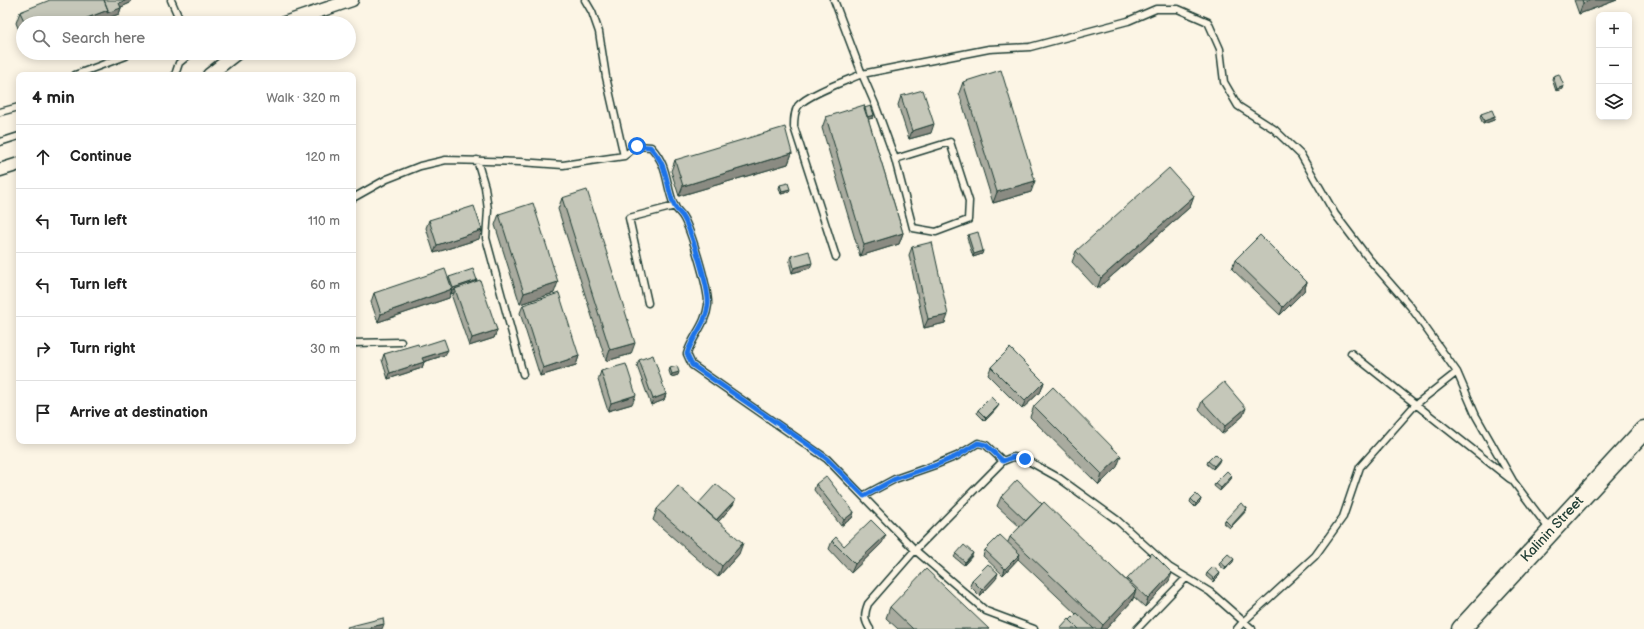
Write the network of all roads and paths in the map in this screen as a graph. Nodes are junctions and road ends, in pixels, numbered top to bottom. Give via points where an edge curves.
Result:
1 (171, 0) edge
2 (352, 0) edge
3 (585, 0) edge
4 (834, 0) edge
5 (178, 16) edge
6 (305, 16) edge
7 (115, 60) edge
8 (183, 60) edge
9 (228, 60) edge
10 (83, 72) edge
11 (176, 72) edge
12 (213, 72) edge
13 (862, 74) junction
14 (16, 108) edge
15 (0, 112) edge
16 (16, 137) edge
17 (0, 142) edge
18 (624, 156) junction
19 (895, 159) junction
20 (477, 160) junction
21 (16, 165) edge
22 (0, 170) edge
23 (356, 196) edge
24 (675, 206) junction
25 (836, 257) dead end
26 (648, 302) dead end
27 (401, 342) dead end
28 (356, 343) edge
29 (1351, 353) dead end
30 (1457, 372) junction
31 (523, 374) dead end
32 (1416, 406) junction
33 (1644, 430) edge
34 (1003, 461) junction
35 (1513, 482) junction
36 (864, 496) junction
37 (1551, 531) junction
38 (916, 550) junction
39 (1186, 578) junction
40 (1243, 622) junction
41 (870, 629) edge
42 (1034, 629) edge
43 (1137, 629) edge
44 (1237, 629) edge
45 (1252, 629) edge
46 (1460, 629) edge

1 - 5 lane
2 - 6 street
3 - 18 lane via 599,32 606,77
4 - 13 lane
7 - 10 lane
8 - 11 lane
9 - 12 street
13 - 19 lane
13 - 25 lane via 805,99 794,117 794,127
13 - 30 lane via 989,49 1030,47 1128,21 1156,9 1178,9 1208,22 1220,49 1224,82 1238,106 1274,129 1301,155 1335,214 1410,306
14 - 15 lane
16 - 17 lane
18 - 20 lane via 563,165
18 - 24 lane via 637,146 650,147 662,162
19 - 19 lane via 950,142 969,201 968,220 936,232 913,228
20 - 23 lane via 446,160 420,166 387,179
20 - 31 lane via 485,187 488,210 486,238
21 - 22 street
24 - 26 lane via 629,218
24 - 36 lane via 684,218 707,288 706,316 689,349 688,360 813,448
27 - 28 lane
29 - 32 lane
30 - 32 lane
30 - 35 lane via 1476,416
32 - 35 lane
32 - 40 lane via 1360,467 1343,517 1315,556
33 - 37 main road, Kalinin Street
34 - 36 lane via 986,445 978,443 957,456 895,479
34 - 38 lane
34 - 39 lane via 1013,457 1025,459 1059,478 1117,520 1169,567
35 - 37 lane
36 - 38 lane
37 - 46 main road, Kalinin Street
38 - 41 lane via 868,604 864,614
38 - 42 lane via 986,611
39 - 40 lane via 1210,592
39 - 43 lane
40 - 44 lane
40 - 45 lane

